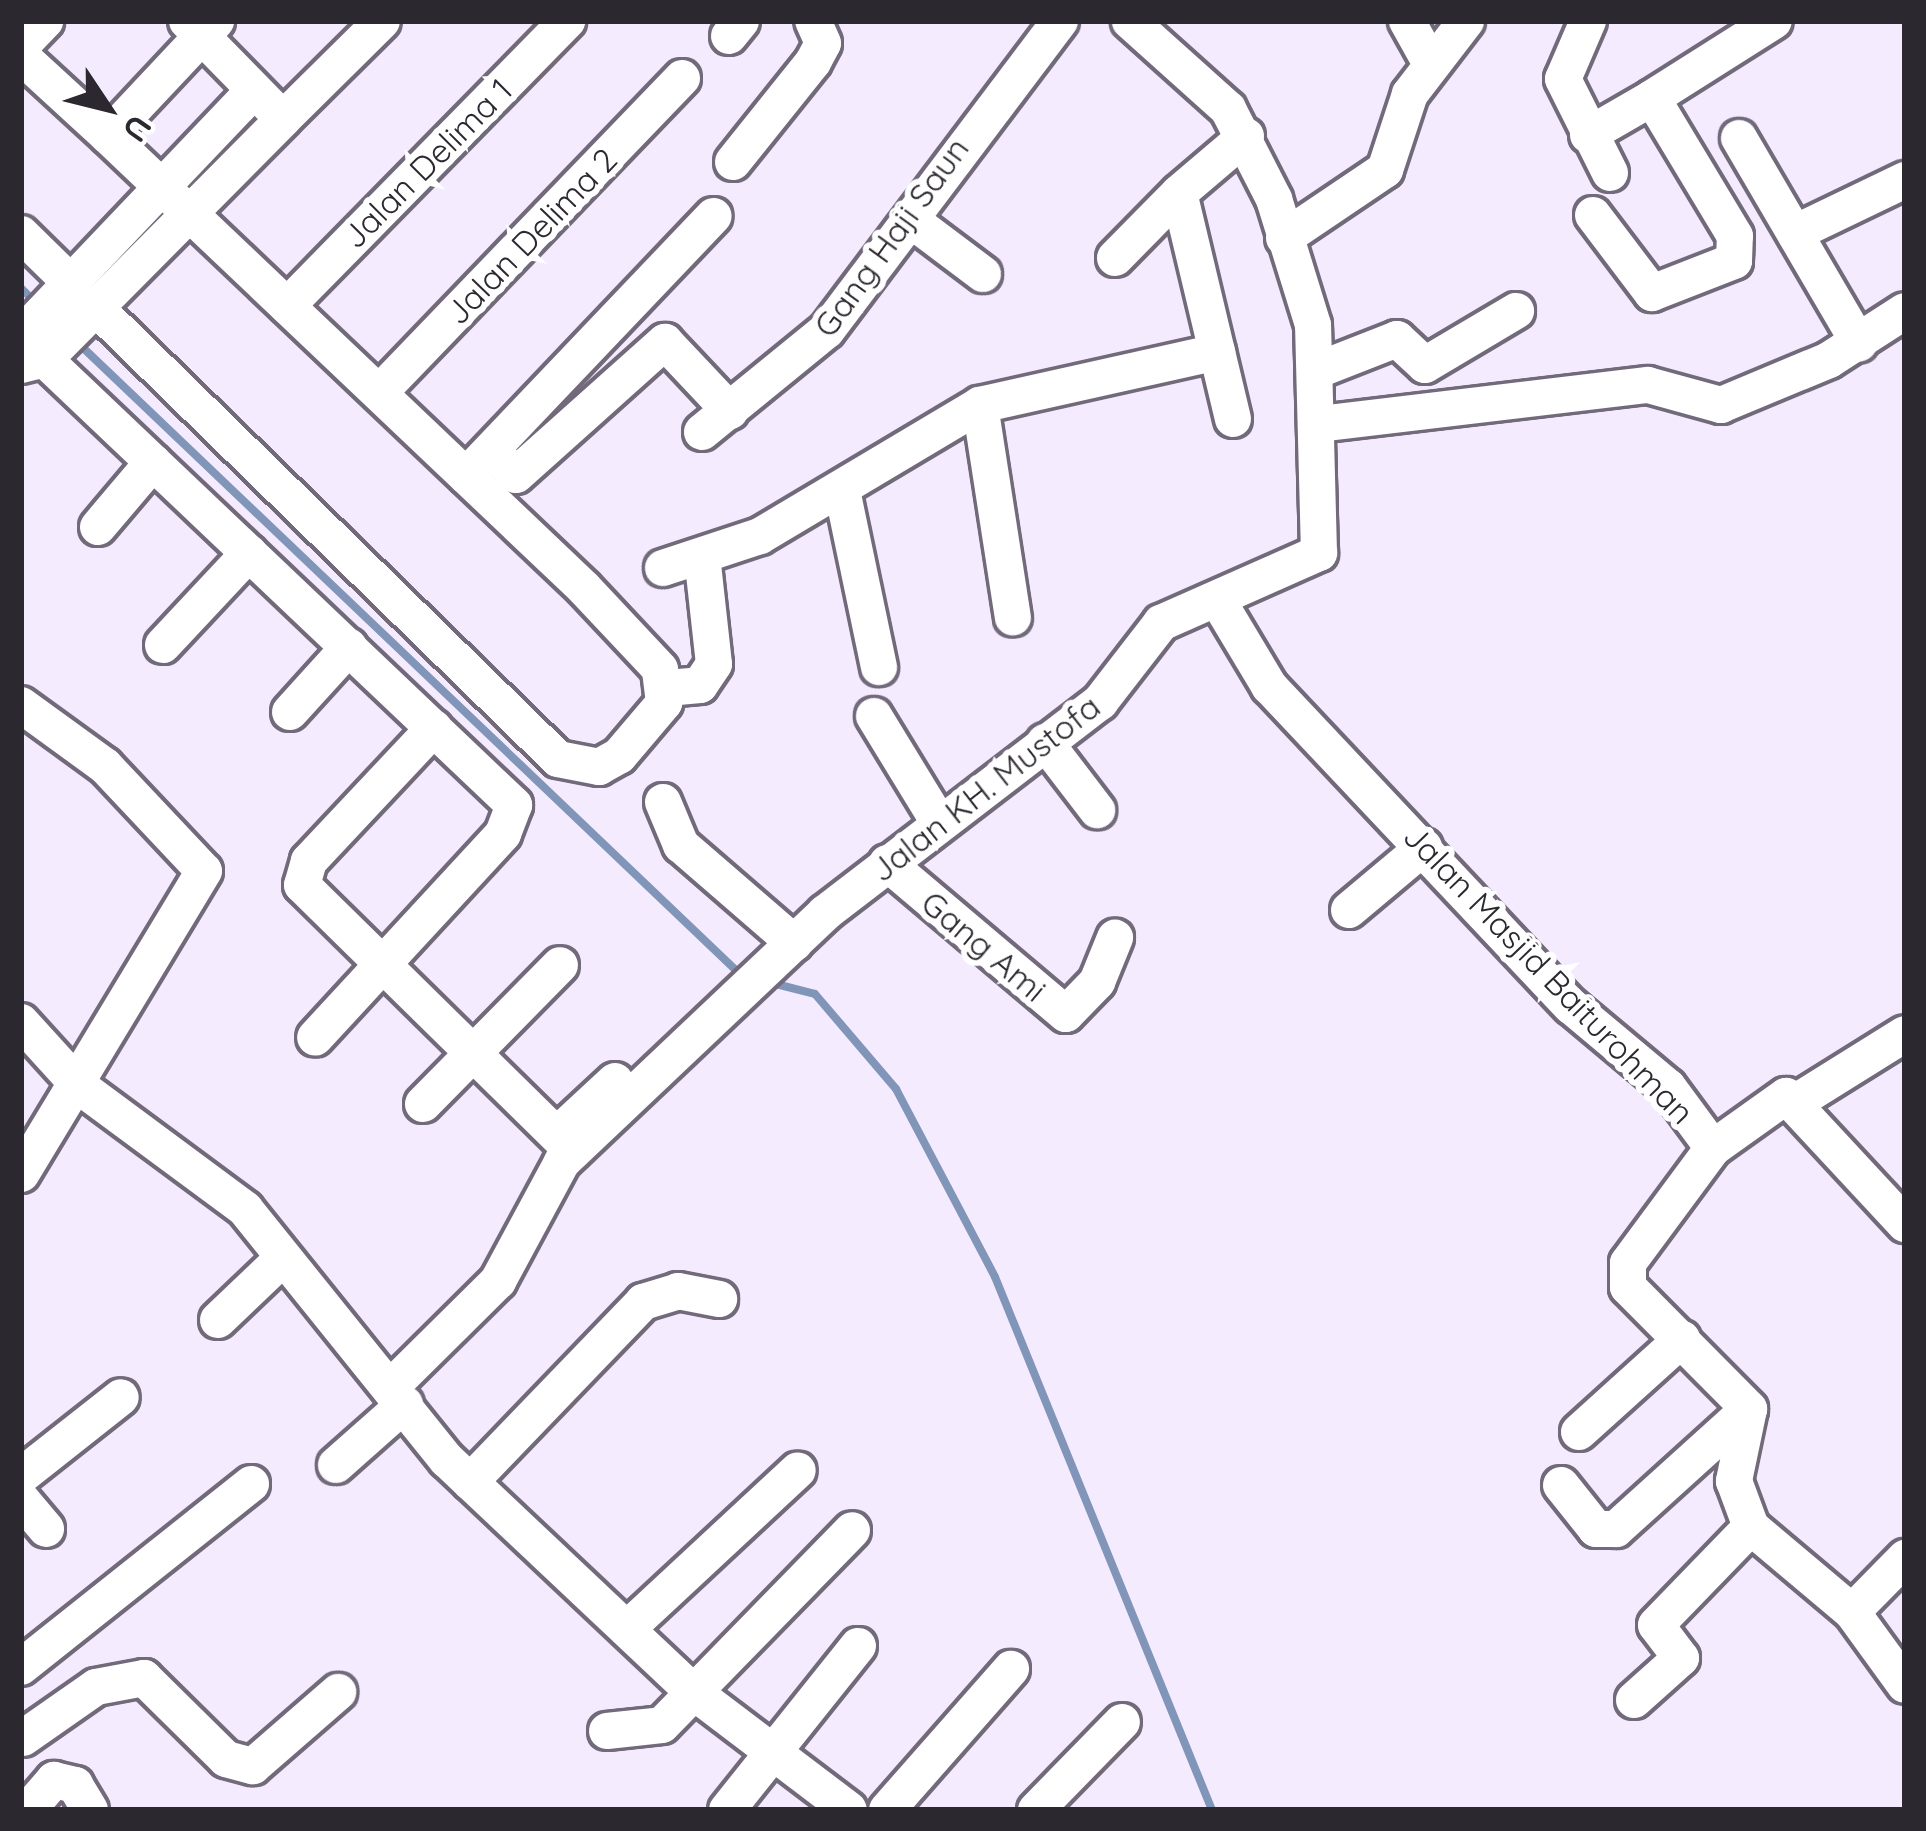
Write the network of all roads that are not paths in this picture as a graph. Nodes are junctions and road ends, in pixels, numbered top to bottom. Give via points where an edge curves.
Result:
1 (45, 21) edge
2 (382, 21) edge
3 (567, 21) edge
4 (813, 21) edge
5 (1060, 21) edge
6 (1407, 21) edge
7 (1466, 21) edge
8 (1588, 21) edge
9 (1142, 24) edge
10 (1761, 24) edge
11 (201, 26) edge
12 (21, 46) edge
13 (21, 56) edge
14 (1431, 64) junction
15 (682, 79) dead end
16 (254, 90) junction
17 (1652, 98) junction
18 (283, 119) junction
19 (1588, 135) junction
20 (108, 136) junction
21 (1246, 136) junction
22 (1738, 138) dead end
23 (733, 162) dead end
24 (1610, 173) dead end
25 (1905, 180) edge
26 (1179, 193) junction
27 (176, 199) junction
28 (1593, 215) dead end
29 (714, 216) dead end
30 (911, 220) junction
31 (1795, 233) junction
32 (21, 234) edge
33 (1284, 238) junction
34 (1115, 258) dead end
35 (983, 274) dead end
36 (74, 302) junction
37 (287, 306) junction
38 (1516, 311) dead end
39 (1902, 321) edge
40 (1859, 343) junction
41 (31, 346) edge
42 (1216, 352) junction
43 (1318, 370) junction
44 (379, 393) junction
45 (980, 405) junction
46 (1232, 419) dead end
47 (1319, 424) junction
48 (154, 462) junction
49 (478, 463) junction
50 (842, 490) junction
51 (98, 527) dead end
52 (249, 553) junction
53 (702, 556) junction
54 (663, 568) dead end
55 (1220, 604) junction
56 (1013, 617) dead end
57 (163, 645) dead end
58 (349, 647) junction
59 (879, 667) dead end
60 (667, 688) junction
61 (21, 706) edge
62 (290, 712) dead end
63 (874, 716) dead end
64 (434, 728) junction
65 (1045, 742) junction
66 (663, 802) dead end
67 (1097, 810) dead end
68 (938, 821) junction
69 (1424, 848) junction
70 (887, 863) junction
71 (1349, 910) dead end
72 (1115, 938) dead end
73 (794, 944) junction
74 (378, 963) junction
75 (560, 965) dead end
76 (21, 1022) edge
77 (1905, 1034) edge
78 (315, 1038) dead end
79 (468, 1049) junction
80 (615, 1081) dead end
81 (79, 1086) junction
82 (1796, 1102) junction
83 (423, 1104) dead end
84 (565, 1143) junction
85 (1714, 1148) junction
86 (21, 1174) edge
87 (1905, 1224) edge
88 (282, 1259) junction
89 (719, 1300) dead end
90 (218, 1320) dead end
91 (1682, 1339) junction
92 (398, 1395) junction
93 (121, 1396) dead end
94 (1749, 1408) junction
95 (1580, 1432) dead end
96 (336, 1465) dead end
97 (798, 1470) dead end
98 (21, 1476) edge
99 (470, 1482) junction
100 (251, 1484) dead end
101 (1561, 1485) dead end
102 (21, 1499) edge
103 (1751, 1526) junction
104 (46, 1529) dead end
105 (852, 1530) dead end
106 (1905, 1558) edge
107 (1852, 1612) junction
108 (628, 1629) junction
109 (858, 1646) dead end
110 (21, 1666) edge
111 (1010, 1669) dead end
112 (1905, 1685) edge
113 (691, 1690) junction
114 (338, 1692) dead end
115 (1634, 1700) dead end
116 (1122, 1723) dead end
117 (607, 1731) dead end
118 (22, 1736) edge
119 (764, 1752) junction
120 (33, 1794) edge
121 (90, 1810) edge
122 (727, 1810) edge
123 (848, 1810) edge
124 (887, 1810) edge
125 (1036, 1810) edge

1 - 12 street
2 - 18 street
3 - 37 street, Jalan Delima 1
4 - 23 street via 823,43 813,62
5 - 30 street, Gang Haji Saun
6 - 14 street
7 - 14 street
8 - 19 street via 1564,79
9 - 21 street, Jalan KH. Mustofa via 1208,84
10 - 17 street
11 - 16 street
11 - 20 street
13 - 20 street
14 - 33 street via 1402,108 1384,170
15 - 44 street, Jalan Delima 2
16 - 18 street
16 - 27 street
17 - 19 street
17 - 28 street via 1739,252 1663,296
18 - 27 street
19 - 24 street
20 - 27 street
21 - 26 street
21 - 33 street, Jalan KH. Mustofa
22 - 31 street
25 - 31 street
26 - 34 street
26 - 42 street
27 - 36 street
27 - 37 street
29 - 49 street
30 - 35 street
30 - 49 street, Gang Haji Saun via 826,331 716,421 665,342 516,475
31 - 40 street
32 - 36 street
33 - 43 street, Jalan KH. Mustofa
36 - 41 street
36 - 60 street via 559,759 599,766 619,756
37 - 44 street
38 - 43 street via 1432,363 1420,364 1397,339
39 - 40 street
40 - 47 street via 1720,405 1648,385
41 - 48 street
42 - 45 street
42 - 46 street
43 - 47 street, Jalan KH. Mustofa
44 - 49 street
45 - 50 street
45 - 56 street
47 - 55 street, Jalan KH. Mustofa via 1318,553
48 - 51 street
48 - 52 street
49 - 60 street
50 - 53 street
50 - 59 street
52 - 57 street
52 - 58 street
53 - 54 street
53 - 60 street via 715,664 700,685
55 - 65 street, Jalan KH. Mustofa via 1152,630 1110,692
55 - 69 street, Jalan Masjid Baiturohman via 1269,686
58 - 62 street
58 - 64 street
61 - 81 street via 104,766 204,871
63 - 68 street
64 - 74 street via 302,874 321,910
64 - 74 street via 514,814
65 - 67 street
65 - 68 street, Jalan KH. Mustofa
66 - 73 street via 681,845
68 - 70 street, Jalan KH. Mustofa
69 - 71 street
69 - 85 street, Jalan Masjid Baiturohman via 1571,1006 1668,1087
70 - 72 street, Gang Ami via 1066,1014 1097,982
70 - 73 street, Jalan KH. Mustofa
73 - 84 street, Jalan KH. Mustofa via 746,994
74 - 78 street
74 - 79 street
75 - 79 street
76 - 81 street
77 - 82 street
79 - 83 street
79 - 84 street
80 - 84 street
81 - 86 street
81 - 88 street via 245,1209
82 - 85 street via 1761,1105
82 - 87 street
84 - 92 street, Jalan KH. Mustofa via 498,1281
85 - 91 street, Jalan Masjid Baiturohman via 1624,1276
88 - 90 street
88 - 92 street
89 - 99 street via 678,1291 643,1302
91 - 94 street, Jalan Masjid Baiturohman
91 - 95 street
92 - 96 street, Jalan KH. Mustofa
92 - 99 street
93 - 98 street
94 - 101 street via 1616,1529 1596,1529
94 - 103 street via 1734,1481
97 - 108 street
99 - 108 street
100 - 110 street
102 - 104 street
103 - 107 street
103 - 115 street via 1656,1625 1681,1658
105 - 113 street
106 - 107 street
107 - 112 street
108 - 113 street
109 - 119 street
111 - 124 street
113 - 117 street via 654,1730
113 - 119 street
114 - 118 street via 253,1766 226,1759 144,1678 96,1687
116 - 125 street
118 - 120 street
119 - 122 street
119 - 123 street
120 - 121 street via 75,1785

